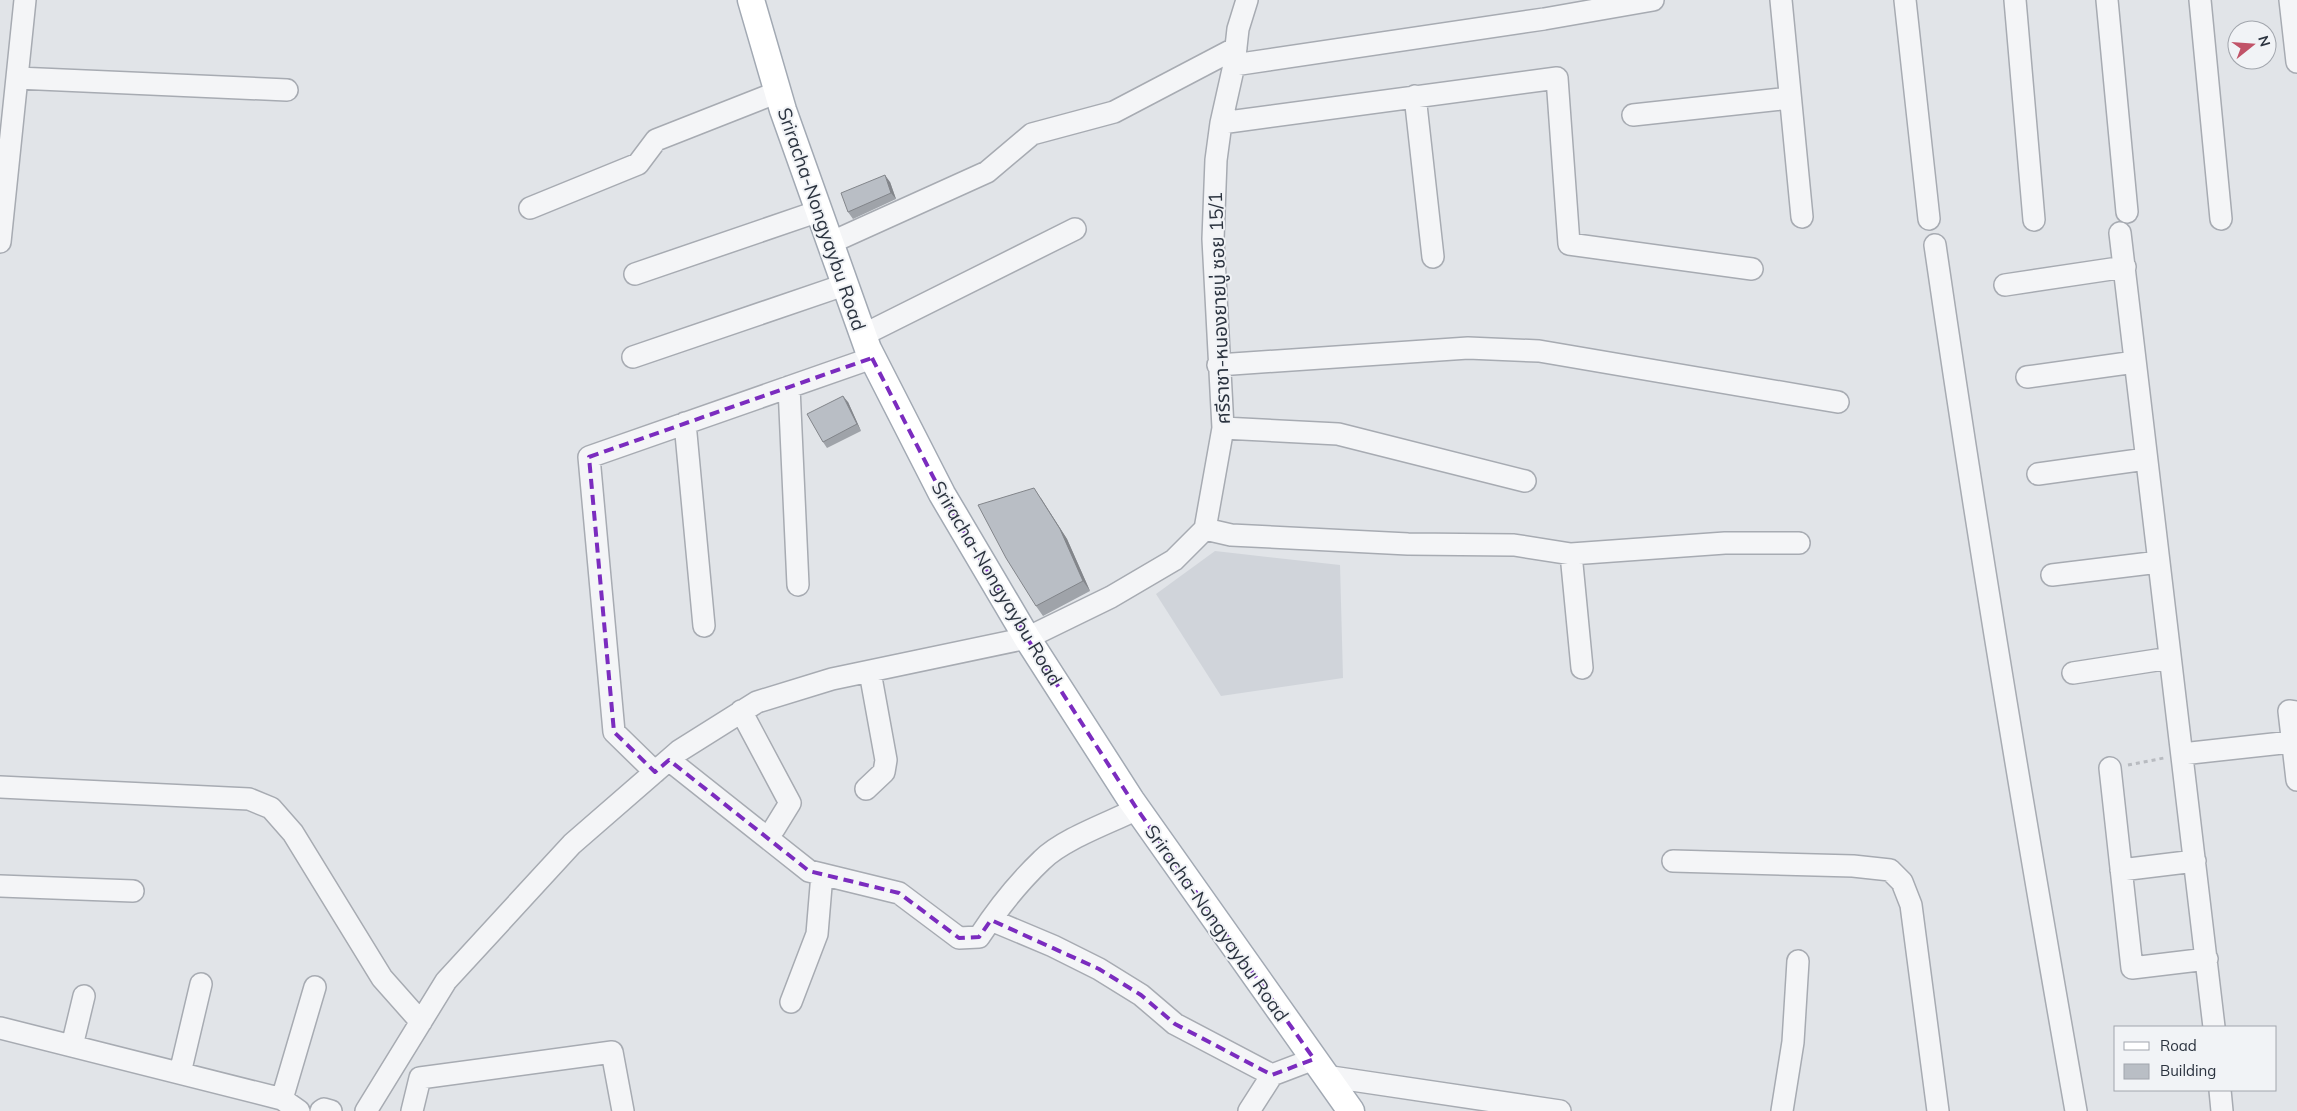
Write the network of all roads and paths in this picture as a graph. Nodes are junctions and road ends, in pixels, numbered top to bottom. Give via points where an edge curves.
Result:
1 (25, 0) edge
2 (751, 0) edge
3 (1247, 0) edge
4 (1653, 0) edge
5 (1781, 0) edge
6 (1905, 0) edge
7 (2015, 0) edge
8 (2107, 0) edge
9 (2200, 0) edge
10 (2290, 0) edge
11 (1235, 56) junction
12 (2297, 62) edge
13 (17, 78) junction
14 (288, 90) dead end
15 (778, 92) junction
16 (1416, 96) junction
17 (1790, 98) junction
18 (1632, 115) dead end
19 (6, 119) edge
20 (1221, 123) junction
21 (530, 208) dead end
22 (819, 211) junction
23 (2126, 212) dead end
24 (1802, 217) dead end
25 (1928, 219) dead end
26 (2221, 219) dead end
27 (2034, 220) dead end
28 (1075, 229) dead end
29 (2120, 233) dead end
30 (0, 242) edge
31 (830, 242) junction
32 (1935, 245) dead end
33 (1433, 257) dead end
34 (2125, 267) junction
35 (1752, 269) dead end
36 (634, 274) dead end
37 (844, 285) junction
38 (2005, 285) dead end
39 (867, 347) junction
40 (633, 357) dead end
41 (2135, 362) junction
42 (1218, 365) junction
43 (2027, 377) dead end
44 (789, 387) junction
45 (1838, 402) dead end
46 (685, 423) junction
47 (1223, 428) junction
48 (2146, 459) junction
49 (2038, 474) dead end
50 (1525, 481) dead end
51 (1205, 528) junction
52 (1799, 543) dead end
53 (1571, 554) junction
54 (2159, 562) junction
55 (2052, 575) dead end
56 (798, 585) dead end
57 (704, 626) dead end
58 (1027, 638) junction
59 (2170, 658) junction
60 (1582, 668) dead end
61 (870, 672) junction
62 (2073, 674) dead end
63 (741, 712) junction
64 (2297, 712) edge
65 (2292, 742) junction
66 (2182, 754) junction
67 (662, 766) junction
68 (2110, 768) joint
69 (2297, 780) edge
70 (0, 787) edge
71 (866, 789) dead end
72 (1137, 809) junction
73 (774, 828) dead end
74 (1673, 861) dead end
75 (2195, 861) junction
76 (2121, 870) junction
77 (822, 874) junction
78 (0, 886) edge
79 (132, 892) dead end
80 (991, 920) junction
81 (2207, 959) junction
82 (1798, 961) dead end
83 (201, 984) dead end
84 (315, 987) dead end
85 (84, 996) dead end
86 (791, 1002) dead end
87 (421, 1022) junction
88 (2214, 1026) edge
89 (0, 1028) edge
90 (72, 1046) junction
91 (1320, 1067) junction
92 (180, 1073) junction
93 (1272, 1075) junction
94 (2220, 1091) edge
95 (282, 1099) junction
96 (299, 1111) edge
97 (321, 1111) edge
98 (331, 1111) edge
99 (366, 1111) edge
100 (412, 1111) edge
101 (623, 1111) edge
102 (1250, 1111) edge
103 (1351, 1111) edge
104 (1560, 1111) edge
105 (1782, 1111) edge
106 (1938, 1111) edge
107 (2076, 1111) edge
108 (2222, 1111) edge

1 - 13 street
2 - 15 main road, Sriracha-Nongyaybu Road
3 - 11 street, ศรีราชา-หนองยายบู่ ซอย 15/1 via 1238,29
4 - 11 street via 1544,19
5 - 17 street
6 - 25 street
7 - 27 street
8 - 23 street
9 - 26 street
10 - 12 street
11 - 20 street, ศรีราชา-หนองยายบู่ ซอย 15/1
11 - 31 street via 1114,112 1032,134 987,172
13 - 14 street
13 - 19 street
15 - 21 street via 656,140 638,164
15 - 22 main road, Sriracha-Nongyaybu Road
16 - 20 street
16 - 33 street
16 - 35 street via 1557,78 1569,244
17 - 18 street
17 - 24 street
19 - 30 street
20 - 42 street, ศรีราชา-หนองยายบู่ ซอย 15/1 via 1213,239
22 - 31 main road, Sriracha-Nongyaybu Road
22 - 36 street
28 - 39 street
29 - 34 street
31 - 37 main road, Sriracha-Nongyaybu Road
32 - 107 street via 2014,751
34 - 38 street
34 - 41 street
37 - 39 main road, Sriracha-Nongyaybu Road
37 - 40 street
39 - 44 street
39 - 58 main road, Sriracha-Nongyaybu Road via 942,494
41 - 43 street
41 - 48 street
42 - 45 street via 1468,348 1539,351
42 - 47 street, ศรีราชา-หนองยายบู่ ซอย 15/1
44 - 46 street
44 - 56 street
46 - 57 street
46 - 67 street via 589,457 614,732
47 - 50 street via 1338,434
47 - 51 street, ศรีราชา-หนองยายบู่ ซอย 15/1
48 - 49 street
48 - 54 street
51 - 53 street via 1231,536 1514,545
51 - 58 street via 1174,560
52 - 53 street via 1724,543
53 - 60 street
54 - 55 street
54 - 59 street
58 - 61 street
58 - 72 main road, Sriracha-Nongyaybu Road
59 - 62 street
59 - 66 street
61 - 63 street via 832,679 757,702
61 - 71 street via 886,760 884,772
63 - 67 street via 679,751
63 - 73 street via 790,803
64 - 65 street via 2289,711
65 - 66 street
65 - 69 street
66 - 68 path
66 - 75 street
67 - 77 street via 809,871
67 - 87 street via 572,844 446,982
68 - 76 street
70 - 87 street via 249,799 271,808 293,833 382,978
72 - 80 street via 1043,859
72 - 91 main road, Sriracha-Nongyaybu Road
74 - 106 street via 1890,870 1902,882 1911,906
75 - 76 street
75 - 81 street
76 - 81 street via 2132,968
77 - 80 street via 898,893 959,938 979,937
77 - 86 street via 817,934
78 - 79 street
80 - 93 street via 1099,969 1141,995 1175,1024
81 - 88 street
82 - 105 street via 1793,1042
83 - 92 street
84 - 95 street
85 - 90 street
87 - 99 street
89 - 90 street
90 - 92 street
91 - 93 street
91 - 103 main road, Sriracha-Nongyaybu Road
91 - 104 street
92 - 95 street
93 - 102 street
94 - 108 street
95 - 96 street
97 - 98 street
100 - 101 street via 420,1078 612,1052

